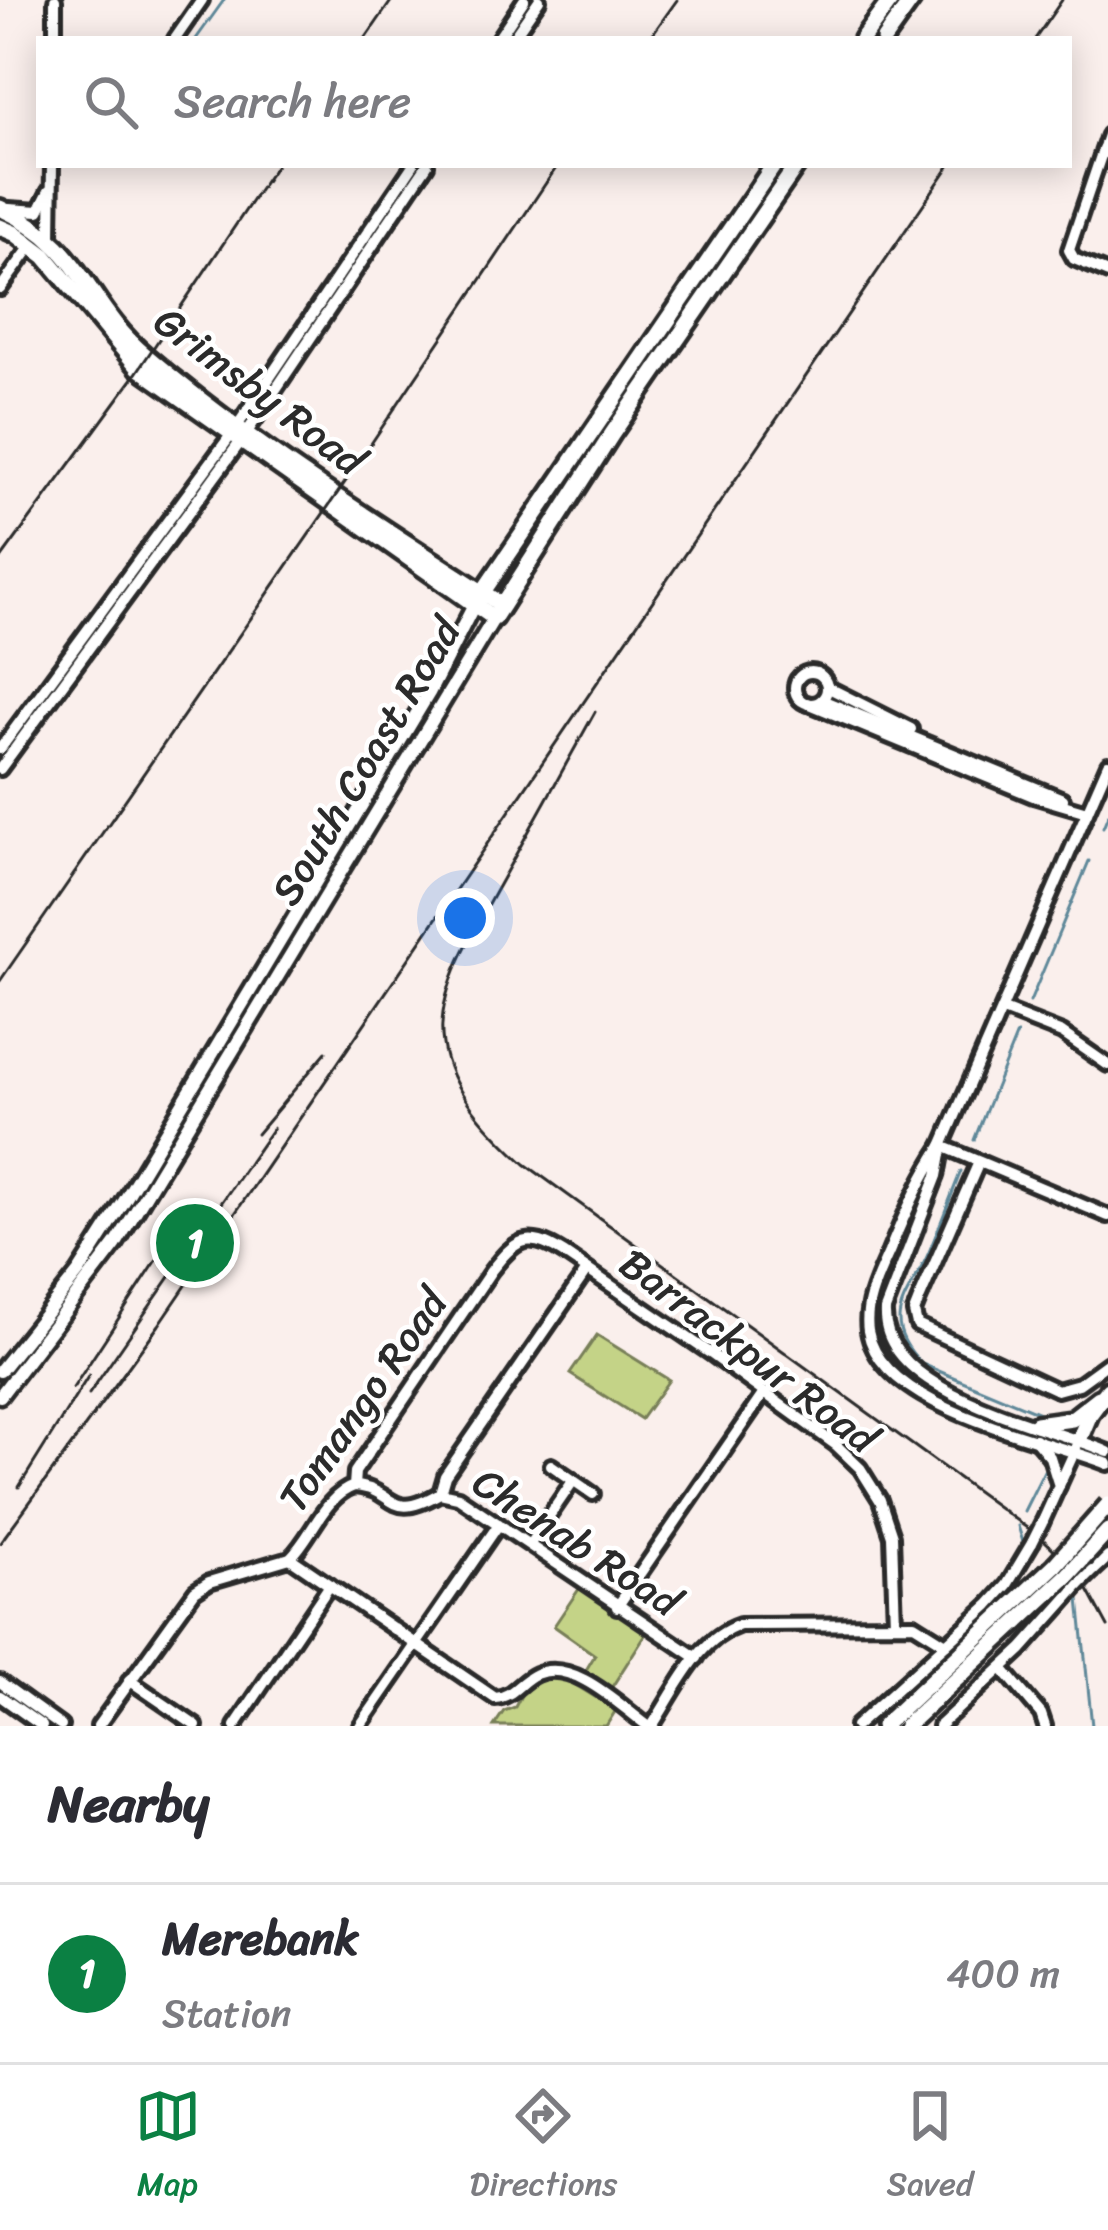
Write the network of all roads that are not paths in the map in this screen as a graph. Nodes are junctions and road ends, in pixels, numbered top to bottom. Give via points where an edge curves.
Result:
1 (55, 0) edge
2 (202, 0) edge
3 (524, 0) edge
4 (539, 0) edge
5 (899, 4) edge
6 (55, 36) edge
7 (178, 36) edge
8 (500, 36) edge
9 (514, 36) edge
10 (865, 36) edge
11 (885, 36) edge
12 (1108, 135) edge
13 (52, 168) edge
14 (410, 168) edge
15 (425, 168) edge
16 (772, 168) edge
17 (795, 168) edge
18 (52, 183) junction
19 (750, 203) junction
20 (0, 207) edge
21 (764, 214) junction
22 (0, 227) edge
23 (51, 237) junction
24 (32, 245) junction
25 (1108, 273) edge
26 (0, 289) edge
27 (304, 338) junction
28 (125, 345) junction
29 (239, 433) junction
30 (478, 599) junction
31 (498, 611) junction
32 (442, 669) junction
33 (457, 677) junction
34 (824, 694) junction
35 (807, 703) junction
36 (0, 749) edge
37 (0, 769) edge
38 (1107, 770) edge
39 (374, 798) junction
40 (1087, 812) junction
41 (329, 873) junction
42 (292, 920) junction
43 (306, 927) junction
44 (274, 950) junction
45 (288, 957) junction
46 (1003, 1010) junction
47 (227, 1028) junction
48 (241, 1036) junction
49 (1108, 1065) edge
50 (942, 1146) junction
51 (979, 1162) junction
52 (137, 1177) junction
53 (152, 1185) junction
54 (1108, 1216) edge
55 (522, 1241) joint
56 (587, 1270) junction
57 (31, 1333) junction
58 (44, 1341) junction
59 (1108, 1363) edge
60 (0, 1371) edge
61 (764, 1393) junction
62 (1104, 1394) edge
63 (0, 1396) edge
64 (1035, 1431) junction
65 (1077, 1445) junction
66 (1108, 1451) edge
67 (1108, 1464) edge
68 (551, 1465) dead end
69 (573, 1481) junction
70 (354, 1486) junction
71 (1059, 1489) junction
72 (440, 1493) junction
73 (593, 1494) dead end
74 (1108, 1505) edge
75 (499, 1524) junction
76 (1108, 1531) edge
77 (530, 1544) junction
78 (1108, 1556) edge
79 (290, 1558) junction
80 (1067, 1575) junction
81 (330, 1585) junction
82 (617, 1606) junction
83 (895, 1624) junction
84 (416, 1644) junction
85 (946, 1644) junction
86 (697, 1658) junction
87 (1002, 1669) junction
88 (129, 1680) junction
89 (0, 1682) edge
90 (0, 1696) edge
91 (42, 1726) edge
92 (61, 1726) edge
93 (98, 1726) edge
94 (196, 1726) edge
95 (235, 1726) edge
96 (360, 1726) edge
97 (650, 1726) edge
98 (856, 1726) edge
99 (884, 1726) edge
100 (906, 1726) edge
101 (938, 1726) edge
102 (1046, 1726) edge

1 - 6 street
2 - 7 street
3 - 8 street
4 - 9 street
5 - 10 highway
5 - 11 highway
12 - 25 street via 1070,244 1070,255
13 - 18 street
14 - 27 street
15 - 27 street
16 - 19 highway, South Coast Road
17 - 21 highway, South Coast Road
18 - 20 street via 39,212
18 - 23 street
19 - 21 highway
19 - 30 highway, South Coast Road
20 - 23 highway, Grimsby Road
21 - 31 highway, South Coast Road
22 - 24 highway, Grimsby Road
23 - 28 highway, Grimsby Road
24 - 26 street
24 - 28 highway, Grimsby Road
27 - 29 street
28 - 29 highway, Grimsby Road
29 - 30 highway, Grimsby Road
29 - 36 street
29 - 37 street
30 - 31 highway, Grimsby Road
30 - 32 main road, South Coast Road
31 - 33 main road, South Coast Road
32 - 33 main road
32 - 39 main road, South Coast Road
33 - 39 main road, South Coast Road
34 - 35 street
34 - 35 street via 818,673 802,674 796,692
34 - 40 street
35 - 40 street
38 - 40 street
39 - 41 main road, South Coast Road
40 - 46 street
41 - 42 main road, South Coast Road
41 - 43 main road, South Coast Road
42 - 43 main road
42 - 44 main road, South Coast Road
43 - 45 main road, South Coast Road
44 - 45 main road
44 - 47 main road, South Coast Road
45 - 48 main road, South Coast Road
46 - 49 street via 1062,1033
46 - 50 street
47 - 48 main road
47 - 52 main road, South Coast Road
48 - 53 main road, South Coast Road
50 - 51 street
50 - 64 street via 885,1310 886,1332 899,1358 931,1382
50 - 64 street via 872,1292 872,1345 893,1376 926,1397
51 - 54 street
51 - 59 street via 914,1312 917,1325 1057,1390
52 - 53 main road
52 - 57 main road, South Coast Road
53 - 58 main road, South Coast Road
55 - 56 street, Barrackpur Road via 547,1243
55 - 70 street, Tomango Road via 479,1287 355,1472
56 - 61 street, Barrackpur Road
56 - 72 street
57 - 58 main road
57 - 60 main road, South Coast Road
58 - 63 main road, South Coast Road
61 - 82 street
61 - 83 street, Barrackpur Road via 836,1445 871,1484 892,1536
62 - 64 highway via 1072,1419
62 - 65 highway
64 - 65 street
64 - 71 street
65 - 66 street
65 - 67 street
65 - 71 street
68 - 69 street
69 - 73 street
69 - 77 street
70 - 72 street, Chenab Road via 406,1508
70 - 79 street, Tomango Road via 335,1498
71 - 85 street, bridge via 1006,1585
72 - 75 street, Chenab Road
74 - 80 highway, bridge
75 - 77 street, Chenab Road
75 - 84 street
76 - 80 highway, bridge
77 - 82 street, Chenab Road
78 - 80 street, bridge via 1093,1571
79 - 81 street
79 - 88 street, Tomango Road via 199,1588
80 - 87 street
80 - 99 highway
80 - 100 highway
81 - 84 street
81 - 95 street
82 - 86 street, Chenab Road
83 - 85 street via 924,1627
83 - 86 street via 740,1625 713,1638
84 - 96 street
84 - 97 street via 495,1698 535,1674 559,1671
85 - 98 street
86 - 97 street
87 - 101 street
87 - 102 street
88 - 93 street, Tomango Road
88 - 94 street
89 - 92 street
90 - 91 street

